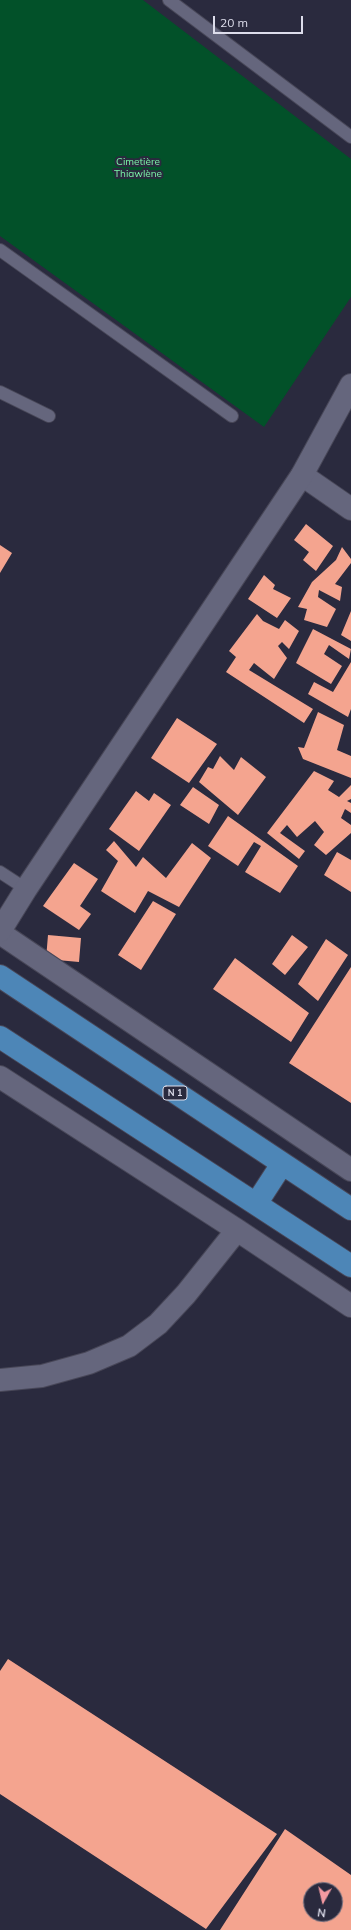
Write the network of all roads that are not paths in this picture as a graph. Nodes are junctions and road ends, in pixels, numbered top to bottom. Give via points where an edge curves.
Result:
1 (169, 0) edge
2 (351, 137) edge
3 (0, 250) edge
4 (351, 385) edge
5 (0, 392) edge
6 (49, 416) dead end
7 (232, 416) dead end
8 (302, 475) junction
9 (351, 509) edge
10 (0, 872) edge
11 (26, 889) junction
12 (0, 932) edge
13 (0, 976) edge
14 (0, 1037) edge
15 (0, 1077) edge
16 (282, 1164) junction
17 (351, 1170) edge
18 (256, 1204) junction
19 (351, 1209) edge
20 (237, 1230) junction
21 (351, 1266) edge
22 (351, 1306) edge
23 (0, 1380) edge

1 - 2 lane
3 - 7 lane
4 - 8 street
5 - 6 lane
8 - 9 street
8 - 11 street
10 - 11 lane
11 - 12 street
12 - 17 street
13 - 16 highway, N 1
14 - 18 highway
15 - 20 street
16 - 18 highway
16 - 19 highway, N 1
18 - 21 highway
20 - 22 street
20 - 23 street via 186,1294 158,1324 129,1346 89,1362 42,1376

